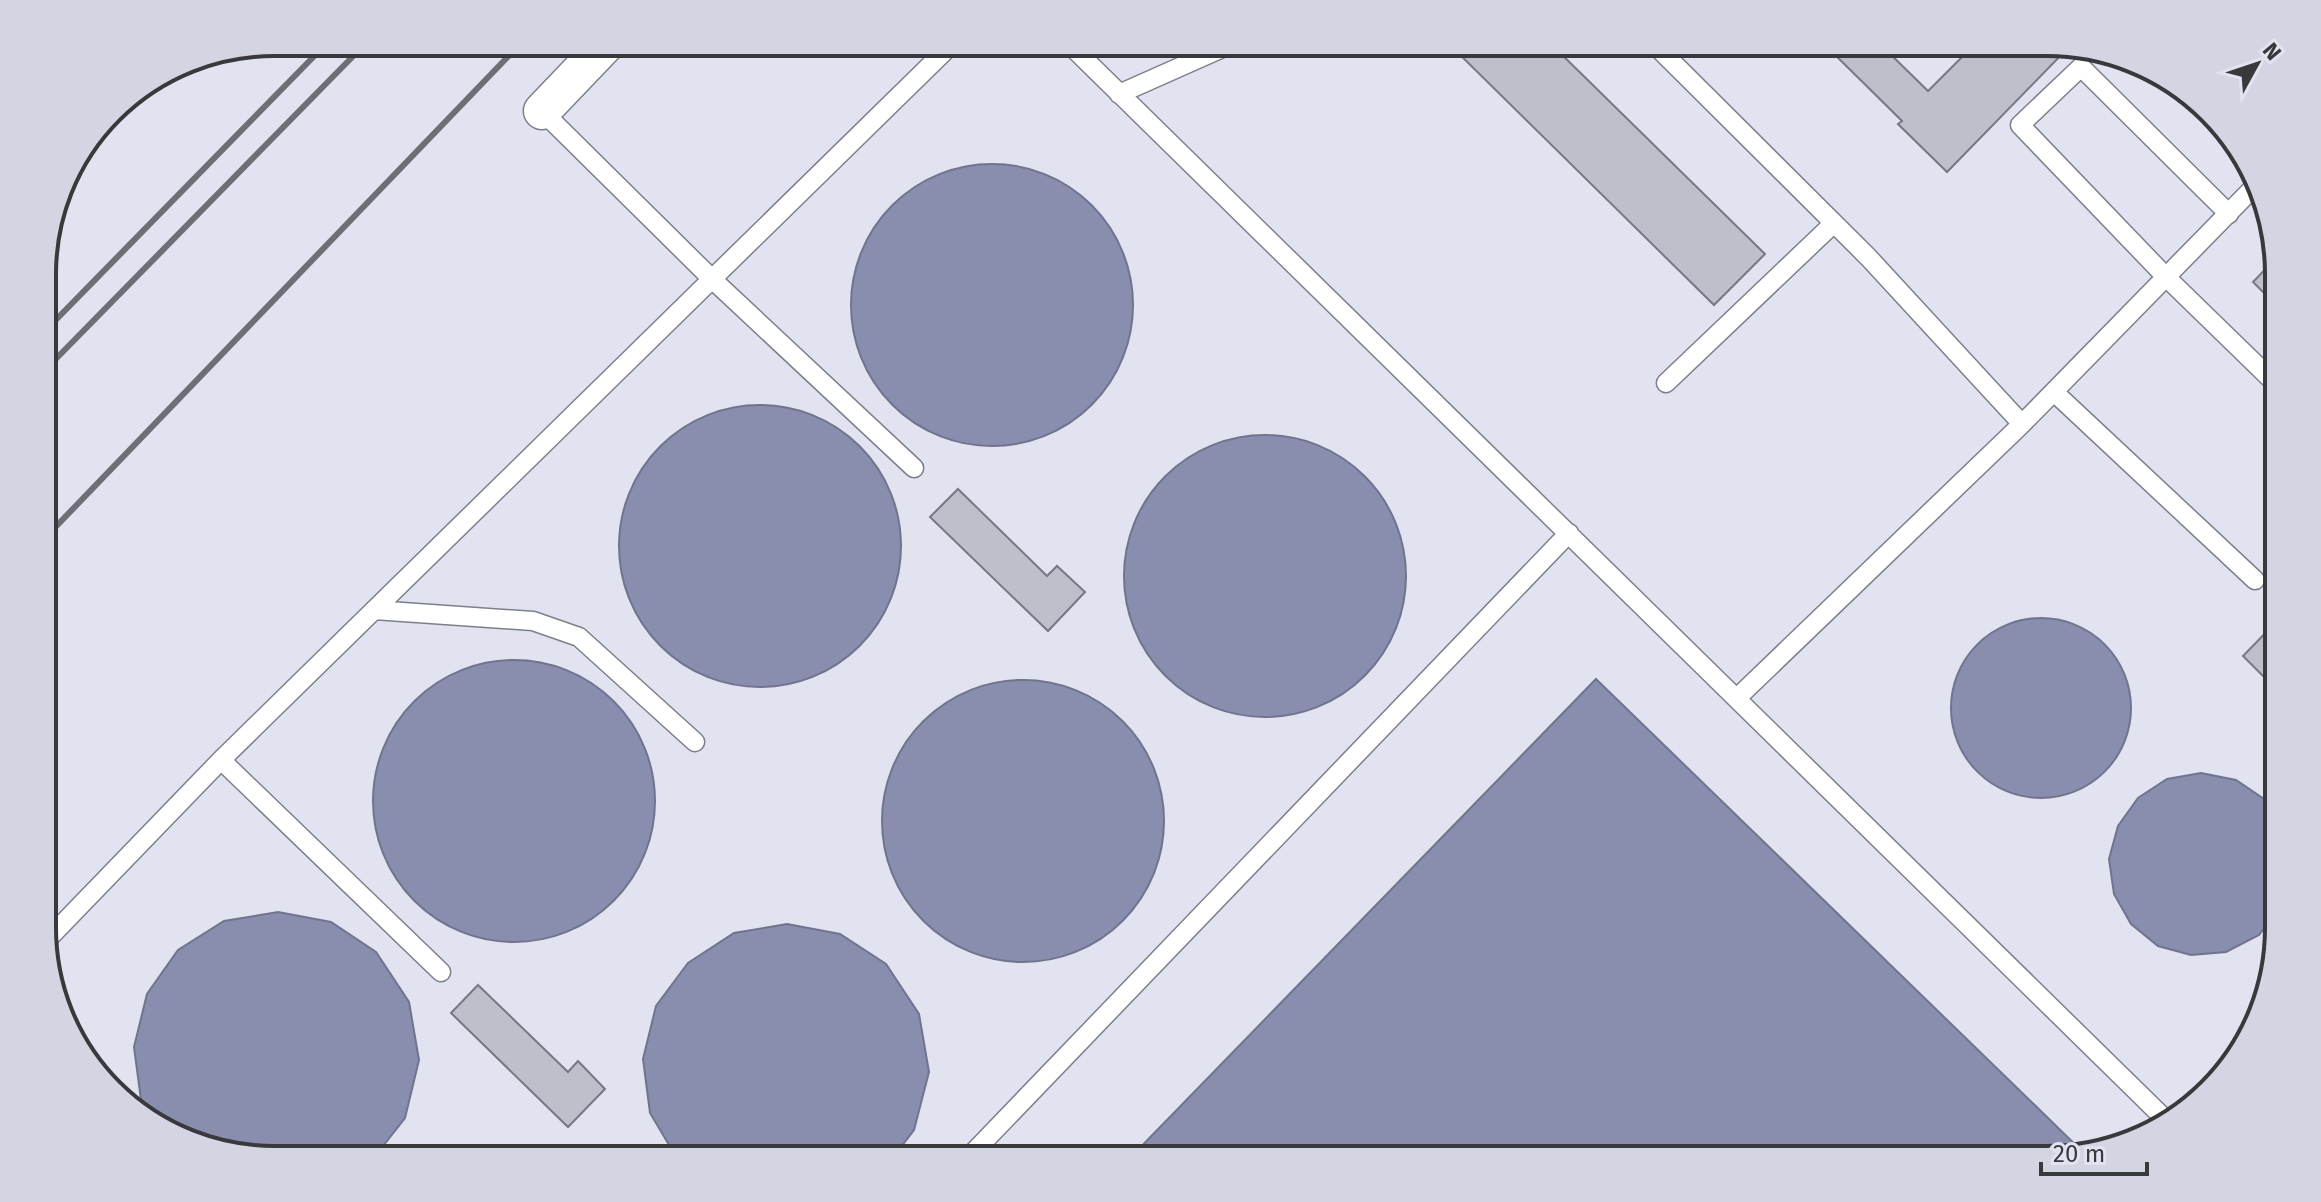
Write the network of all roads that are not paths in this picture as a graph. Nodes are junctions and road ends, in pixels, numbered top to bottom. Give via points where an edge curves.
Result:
1 (595, 56) edge
2 (940, 56) edge
3 (1081, 56) edge
4 (1204, 56) edge
5 (1666, 56) edge
6 (1119, 94) junction
7 (542, 111) joint
8 (2249, 193) edge
9 (2229, 214) junction
10 (1834, 223) junction
11 (2166, 277) junction
12 (712, 279) junction
13 (2265, 373) edge
14 (1666, 383) dead end
15 (2054, 392) junction
16 (2022, 424) junction
17 (914, 468) dead end
18 (1569, 533) junction
19 (2255, 580) dead end
20 (374, 610) junction
21 (1737, 698) junction
22 (695, 742) dead end
23 (221, 760) junction
24 (56, 930) edge
25 (441, 972) dead end
26 (2160, 1114) edge
27 (979, 1146) edge

1 - 7 street
2 - 12 lane
3 - 6 lane
4 - 6 lane
5 - 10 lane
6 - 18 lane
7 - 12 lane
8 - 9 lane
9 - 11 lane
9 - 11 lane via 2081,67 2020,125
10 - 14 lane
10 - 16 lane
11 - 13 lane
11 - 15 lane
12 - 17 lane
12 - 20 lane
15 - 16 lane
15 - 19 lane
16 - 21 lane
18 - 21 lane
18 - 27 lane
20 - 22 lane via 533,621 579,637
20 - 23 lane
21 - 26 lane
23 - 24 lane
23 - 25 lane

